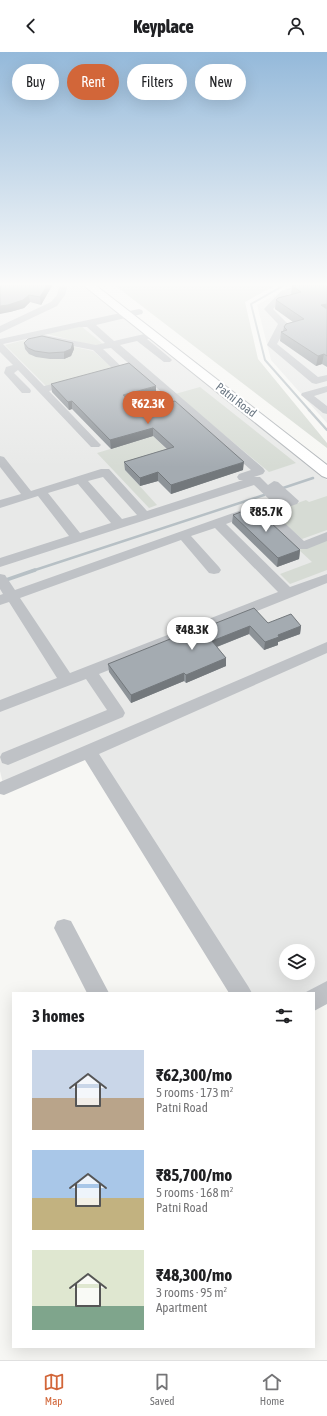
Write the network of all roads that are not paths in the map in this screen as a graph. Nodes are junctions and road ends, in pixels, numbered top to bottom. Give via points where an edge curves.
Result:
1 (81, 345) edge
2 (112, 345) joint
3 (148, 345) edge
4 (166, 345) edge
5 (175, 345) edge
6 (272, 345) edge
7 (0, 346) edge
8 (96, 348) junction
9 (167, 360) dead end
10 (0, 361) edge
11 (20, 367) junction
12 (9, 371) junction
13 (327, 378) edge
14 (327, 389) edge
15 (42, 390) junction
16 (26, 391) dead end
17 (327, 411) edge
18 (291, 428) dead end
19 (94, 445) dead end
20 (0, 458) edge
21 (327, 473) edge
22 (262, 477) junction
23 (80, 479) junction
24 (34, 493) junction
25 (161, 503) dead end
26 (0, 504) edge
27 (145, 516) junction
28 (218, 523) junction
29 (119, 524) junction
30 (184, 536) junction
31 (327, 536) edge
32 (77, 538) junction
33 (0, 564) edge
34 (214, 570) dead end
35 (0, 578) edge
36 (327, 578) edge
37 (287, 593) junction
38 (6, 598) edge
39 (327, 647) edge
40 (89, 671) junction
41 (67, 680) junction
42 (0, 706) edge
43 (88, 751) junction
44 (8, 758) dead end
45 (4, 788) dead end
46 (64, 928) dead end
47 (97, 992) edge
48 (240, 992) edge
49 (327, 992) edge
50 (315, 999) edge

1 - 8 lane
2 - 8 lane
2 - 22 lane
3 - 9 lane
4 - 21 main road, Patni Road
5 - 18 main road, Patni Road
6 - 13 lane via 316,381
7 - 11 lane
8 - 15 lane via 120,370
10 - 12 lane
11 - 12 lane
11 - 15 lane
12 - 16 lane
14 - 17 lane via 306,395
15 - 19 lane
20 - 24 lane
22 - 25 lane
22 - 27 lane
22 - 28 lane via 278,501
22 - 31 lane via 293,501 264,511 302,546
23 - 24 lane
23 - 27 lane via 105,472
23 - 29 lane
24 - 26 lane
24 - 32 lane
27 - 29 lane
28 - 30 lane
28 - 37 lane
29 - 32 lane
30 - 34 lane
30 - 38 lane
32 - 33 lane
35 - 38 lane
36 - 37 lane
37 - 40 lane
38 - 41 lane
39 - 43 lane
40 - 41 lane
40 - 44 lane via 117,712
41 - 42 lane
43 - 45 lane
43 - 48 lane
46 - 47 lane
49 - 50 lane

